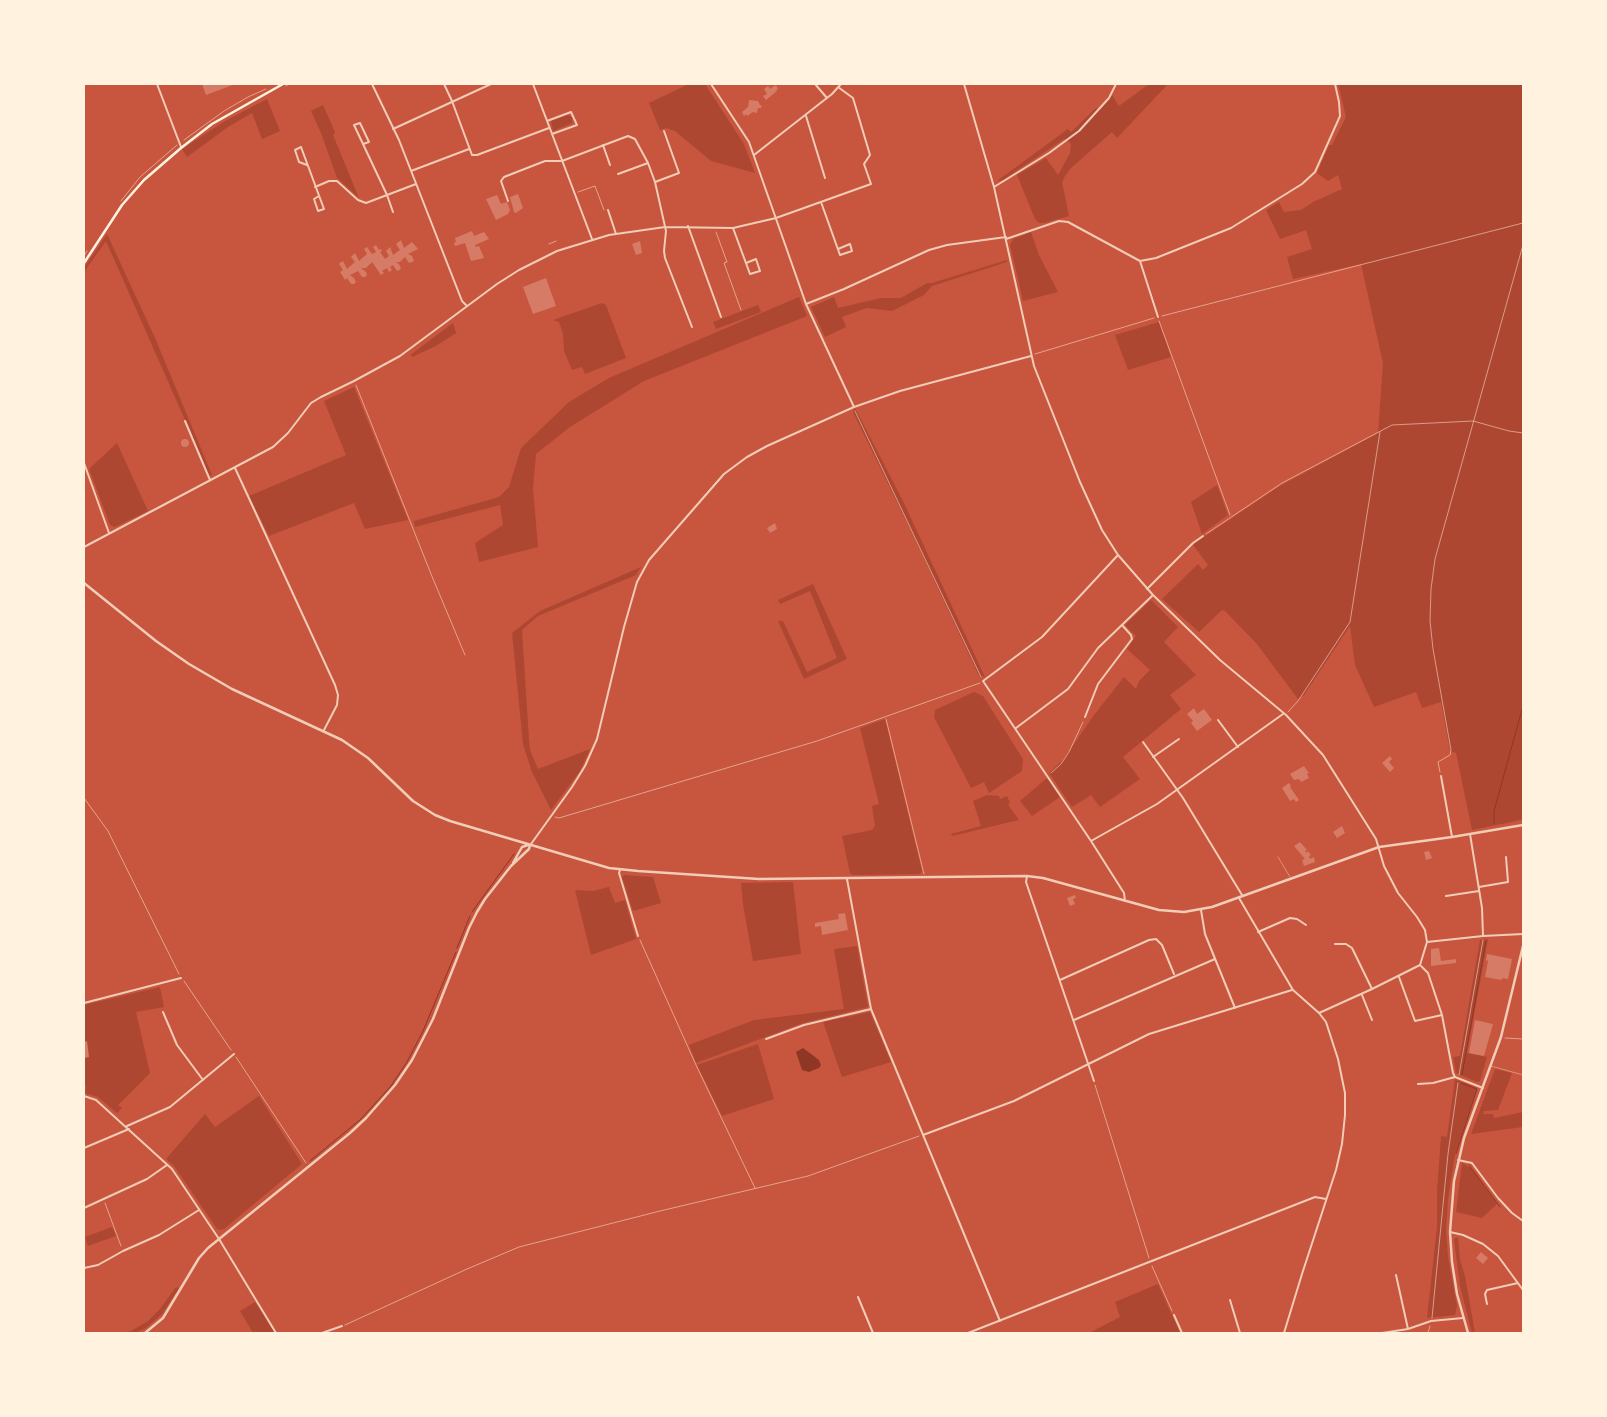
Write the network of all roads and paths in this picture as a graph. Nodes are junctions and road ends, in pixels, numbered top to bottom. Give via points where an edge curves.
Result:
1 (157, 84) edge
2 (283, 84) edge
3 (372, 84) edge
4 (444, 84) edge
5 (491, 84) edge
6 (533, 84) edge
7 (711, 84) edge
8 (815, 84) edge
9 (841, 84) edge
10 (964, 84) edge
11 (1116, 84) edge
12 (1335, 84) edge
13 (838, 87) junction
14 (827, 98) junction
15 (452, 101) junction
16 (806, 115) junction
17 (547, 121) junction
18 (549, 128) junction
19 (394, 129) junction
20 (664, 131) dead end
21 (552, 134) junction
22 (363, 144) junction
23 (603, 145) junction
24 (181, 148) junction
25 (469, 149) junction
26 (754, 155) junction
27 (562, 161) junction
28 (648, 163) junction
29 (307, 165) junction
30 (610, 165) dead end
31 (411, 171) junction
32 (618, 174) dead end
33 (825, 178) dead end
34 (655, 182) junction
35 (416, 184) junction
36 (316, 187) junction
37 (994, 187) junction
38 (574, 194) junction
39 (387, 195) junction
40 (319, 196) junction
41 (508, 201) dead end
42 (822, 202) junction
43 (608, 210) joint
44 (393, 212) dead end
45 (776, 218) junction
46 (1523, 223) edge
47 (688, 226) junction
48 (665, 227) junction
49 (715, 228) junction
50 (733, 228) junction
51 (616, 234) junction
52 (1006, 238) junction
53 (592, 239) junction
54 (556, 241) dead end
55 (549, 244) dead end
56 (1523, 245) edge
57 (838, 249) junction
58 (1140, 261) junction
59 (84, 262) edge
60 (746, 263) junction
61 (806, 304) junction
62 (466, 306) junction
63 (741, 310) dead end
64 (720, 317) dead end
65 (1158, 317) junction
66 (692, 327) dead end
67 (1031, 356) junction
68 (354, 381) junction
69 (854, 407) junction
70 (855, 412) dead end
71 (186, 421) dead end
72 (1473, 421) junction
73 (1380, 432) junction
74 (1523, 433) edge
75 (84, 463) edge
76 (234, 468) junction
77 (210, 480) junction
78 (1231, 517) junction
79 (109, 533) junction
80 (1203, 536) joint
81 (84, 547) edge
82 (1118, 555) junction
83 (84, 583) edge
84 (1147, 588) junction
85 (1153, 595) junction
86 (1122, 625) junction
87 (465, 654) dead end
88 (981, 677) dead end
89 (983, 681) junction
90 (1285, 714) junction
91 (1085, 716) joint
92 (886, 718) junction
93 (1218, 720) dead end
94 (1016, 728) junction
95 (324, 730) junction
96 (1179, 739) dead end
97 (1143, 742) dead end
98 (1238, 747) junction
99 (1153, 757) junction
100 (1048, 776) junction
101 (1441, 776) joint
102 (1178, 790) junction
103 (84, 798) edge
104 (552, 816) junction
105 (1523, 824) edge
106 (1470, 834) junction
107 (1452, 837) junction
108 (1091, 841) junction
109 (530, 845) junction
110 (1379, 847) junction
111 (1278, 856) dead end
112 (1506, 857) dead end
113 (511, 866) junction
114 (620, 870) junction
115 (924, 873) dead end
116 (1027, 876) junction
117 (847, 877) junction
118 (1291, 879) junction
119 (1479, 887) junction
120 (1479, 891) junction
121 (1446, 896) dead end
122 (1243, 897) junction
123 (1239, 898) junction
124 (1124, 901) junction
125 (1200, 910) junction
126 (1306, 925) dead end
127 (1258, 932) junction
128 (1523, 934) edge
129 (638, 936) joint
130 (1483, 936) junction
131 (1427, 942) junction
132 (1335, 944) dead end
133 (1523, 946) edge
134 (1523, 952) edge
135 (1215, 959) junction
136 (1420, 965) junction
137 (1175, 976) junction
138 (1399, 976) junction
139 (182, 978) junction
140 (1060, 980) junction
141 (1372, 989) junction
142 (1293, 990) junction
143 (1362, 994) junction
144 (84, 1003) edge
145 (1235, 1008) junction
146 (871, 1009) junction
147 (163, 1012) dead end
148 (1319, 1013) junction
149 (1442, 1015) junction
150 (1074, 1020) junction
151 (1372, 1020) dead end
152 (1501, 1037) junction
153 (766, 1039) dead end
154 (1523, 1039) edge
155 (234, 1054) junction
156 (1088, 1064) junction
157 (1491, 1066) junction
158 (1523, 1075) edge
159 (1457, 1077) junction
160 (203, 1080) junction
161 (1094, 1082) joint
162 (1418, 1084) dead end
163 (1482, 1088) junction
164 (84, 1096) edge
165 (128, 1128) junction
166 (923, 1135) junction
167 (84, 1148) edge
168 (1458, 1160) junction
169 (167, 1164) junction
170 (309, 1166) junction
171 (756, 1188) junction
172 (103, 1199) junction
173 (1326, 1199) junction
174 (84, 1208) edge
175 (199, 1210) junction
176 (1523, 1221) edge
177 (1450, 1232) junction
178 (219, 1238) junction
179 (123, 1251) junction
180 (1151, 1262) junction
181 (84, 1268) edge
182 (1396, 1275) dead end
183 (1518, 1283) junction
184 (1523, 1290) edge
185 (858, 1297) dead end
186 (1230, 1300) dead end
187 (1487, 1304) dead end
188 (1174, 1315) joint
189 (1463, 1318) junction
190 (1000, 1321) junction
191 (1432, 1321) junction
192 (342, 1326) joint
193 (1408, 1329) junction
194 (149, 1331) junction
195 (974, 1332) edge
196 (144, 1333) edge
197 (153, 1333) edge
198 (276, 1333) edge
199 (322, 1333) edge
200 (873, 1333) edge
201 (968, 1333) edge
202 (1182, 1333) edge
203 (1240, 1333) edge
204 (1284, 1333) edge
205 (1382, 1333) edge
206 (1387, 1333) edge
207 (1428, 1333) edge
208 (1468, 1333) edge

1 - 24 street
2 - 24 main road via 224,116
3 - 19 street
4 - 15 street
5 - 15 street
6 - 17 street
7 - 26 street
8 - 14 street
9 - 13 street
10 - 37 street
11 - 37 street via 1109,98 1079,131
12 - 58 street via 1339,120 1309,179 1232,228 1156,258
13 - 14 street
13 - 42 street via 853,98 870,155 864,164 871,184
14 - 16 street
15 - 19 street
15 - 25 street
16 - 26 street
16 - 33 street
17 - 18 street
17 - 21 street via 572,112 577,124
18 - 21 street
18 - 25 street via 477,155 472,155
19 - 31 street
20 - 34 street via 679,173
21 - 27 street
22 - 22 street via 354,125 360,122 369,142
22 - 39 street
23 - 27 street
23 - 28 street via 628,136 635,139
23 - 30 street
24 - 59 main road via 132,192
25 - 31 street
26 - 45 street
27 - 38 street
27 - 41 street via 545,161 504,177 500,181
28 - 32 street
28 - 34 street
29 - 29 street via 301,148 295,150 300,162
29 - 36 street
31 - 35 street
34 - 48 street
35 - 39 street
35 - 62 street
36 - 39 street via 337,181 362,203
36 - 40 street
37 - 52 street
38 - 43 path via 595,186 605,211
38 - 53 street
39 - 44 street
40 - 40 street via 314,199 318,211 324,209
42 - 45 street
42 - 57 street
43 - 51 street
45 - 50 street
45 - 61 street
46 - 65 path
47 - 48 street
47 - 49 street
47 - 64 street
48 - 51 street
48 - 66 street via 665,258
49 - 50 street
49 - 63 path
50 - 60 street
51 - 53 street
52 - 58 street via 1059,221 1068,222
52 - 61 street via 929,250
52 - 67 street
53 - 62 street via 556,251 519,270
54 - 55 path
56 - 72 path
57 - 57 street via 840,255 852,251 850,244
58 - 65 street
60 - 60 street via 756,259 760,271 750,274
61 - 69 street
62 - 68 street via 400,356
65 - 67 path
65 - 78 path
67 - 69 street via 900,391
67 - 82 street via 1080,482 1098,522
68 - 76 street via 311,403 279,442
68 - 87 path
69 - 104 street via 767,446 732,468 649,560 634,591 597,739 585,766
70 - 88 path
71 - 77 street
72 - 73 path via 1392,425
72 - 74 path
72 - 101 path via 1431,589 1433,649 1452,750 1438,762
73 - 78 path via 1282,483
73 - 90 path via 1350,622 1298,701
75 - 79 street
76 - 77 street
76 - 95 street via 335,685 337,705
77 - 79 street
78 - 80 path
79 - 81 street
80 - 84 street
82 - 84 street
82 - 89 street via 1042,636
83 - 95 street via 189,664 232,689
84 - 85 street
85 - 86 street
85 - 90 street via 1220,660
86 - 91 street via 1132,639 1098,684
86 - 94 street via 1098,648 1068,689
89 - 92 path
89 - 94 street
90 - 98 street
90 - 110 street via 1324,756
91 - 100 path via 1069,752
92 - 104 path via 559,818
92 - 115 path
93 - 98 street
94 - 100 street
95 - 109 street via 368,758 420,807 450,821
96 - 99 street
97 - 99 street
98 - 102 street
99 - 102 street
100 - 108 street
101 - 107 street
102 - 108 street
102 - 122 street
103 - 139 path via 108,831
104 - 109 street
105 - 106 street
106 - 107 street
106 - 119 street
107 - 110 street
108 - 124 street via 1124,893
109 - 113 street
109 - 113 street via 522,847
109 - 114 street
110 - 118 street
110 - 131 street via 1392,882 1422,925
111 - 118 lane
112 - 119 street via 1508,882
113 - 170 street via 477,912 433,1019 404,1072 366,1118
114 - 117 street via 759,879
114 - 129 street
116 - 117 street
116 - 124 street
116 - 140 street via 1026,882
117 - 146 street
118 - 122 street
119 - 120 street
120 - 121 street
120 - 130 street
122 - 123 street
123 - 125 street
123 - 127 street
124 - 125 street via 1171,912
125 - 135 street
126 - 127 street via 1290,918
127 - 142 street
128 - 130 street
129 - 171 path
130 - 131 street
130 - 159 path
131 - 136 street
132 - 141 street via 1352,948
133 - 134 street
134 - 152 street
135 - 137 street
135 - 145 street
136 - 138 street
136 - 149 street via 1428,973
137 - 140 street via 1162,945 1156,939
137 - 150 street
138 - 141 street
138 - 149 street via 1415,1021
139 - 144 street
139 - 155 path
140 - 150 street
141 - 143 street
142 - 145 street
142 - 148 street
143 - 148 street
143 - 151 street
145 - 156 street via 1149,1034
146 - 153 street via 804,1025
146 - 166 street
147 - 160 street via 177,1045
148 - 173 street via 1326,1022 1333,1043 1345,1093 1342,1144
149 - 159 street via 1452,1069
150 - 156 street
152 - 154 path
152 - 157 street
155 - 160 street
155 - 170 path
156 - 161 street
156 - 166 street via 1014,1101
157 - 158 lane
157 - 163 street
159 - 162 street
159 - 163 street
159 - 191 path
160 - 165 street via 170,1107
161 - 180 path
163 - 168 street
164 - 165 street via 96,1100
165 - 167 street
165 - 169 street
166 - 171 path via 834,1168
166 - 190 street
168 - 176 street via 1472,1163 1498,1198
168 - 177 street
169 - 172 street via 147,1179
169 - 175 street
170 - 178 street
171 - 192 path via 519,1247
172 - 174 street
172 - 179 path
173 - 180 street via 1315,1197
173 - 204 street
175 - 178 street
175 - 179 street via 159,1236
177 - 183 street via 1483,1244 1498,1256
177 - 189 street via 1452,1262
178 - 194 street via 200,1258 163,1318
178 - 198 street
179 - 181 street via 98,1265
180 - 188 path
180 - 190 street
182 - 193 street
183 - 184 street
183 - 187 street via 1487,1290
185 - 200 street
186 - 203 street
188 - 202 street
189 - 191 street
189 - 208 street
190 - 195 street
191 - 193 street
191 - 207 path
192 - 199 street
193 - 206 street
194 - 196 street
194 - 197 street
195 - 201 street
205 - 206 street

